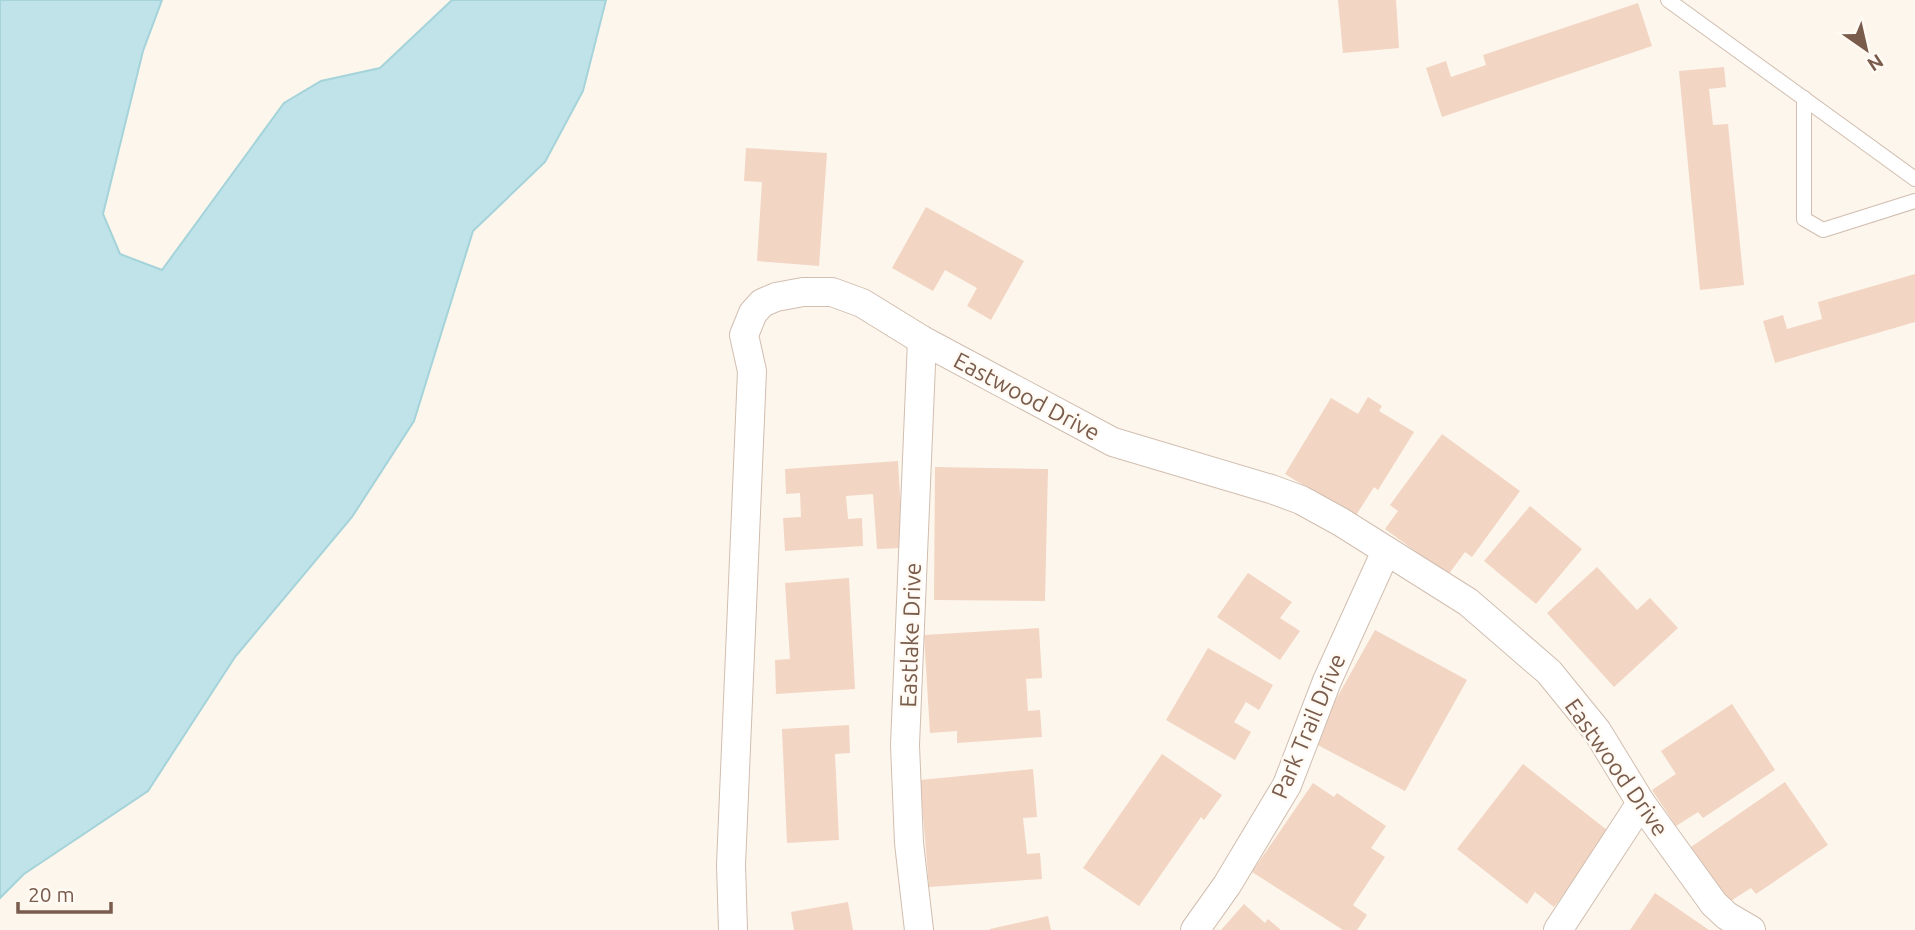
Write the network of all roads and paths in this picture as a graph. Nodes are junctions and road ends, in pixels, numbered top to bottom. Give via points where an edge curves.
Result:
1 (1668, 0) edge
2 (1804, 98) junction
3 (1915, 180) edge
4 (1915, 201) edge
5 (922, 340) junction
6 (1386, 551) junction
7 (1641, 803) junction
8 (733, 930) edge
9 (919, 930) edge
10 (1195, 930) edge
11 (1558, 930) edge
12 (1751, 930) edge

1 - 2 lane
2 - 3 lane
2 - 4 lane via 1804,219 1824,230
5 - 6 street, Eastwood Drive via 1113,442 1301,500
5 - 8 street, Eastwood Drive via 862,303 832,292 776,297 762,303 746,325 751,371 731,851
5 - 9 street, Eastlake Drive via 905,745
6 - 7 street, Eastwood Drive via 1468,602 1549,672 1597,731
6 - 10 street, Park Trail Drive via 1327,681 1287,785
7 - 11 street
7 - 12 street, Eastwood Drive via 1714,904

